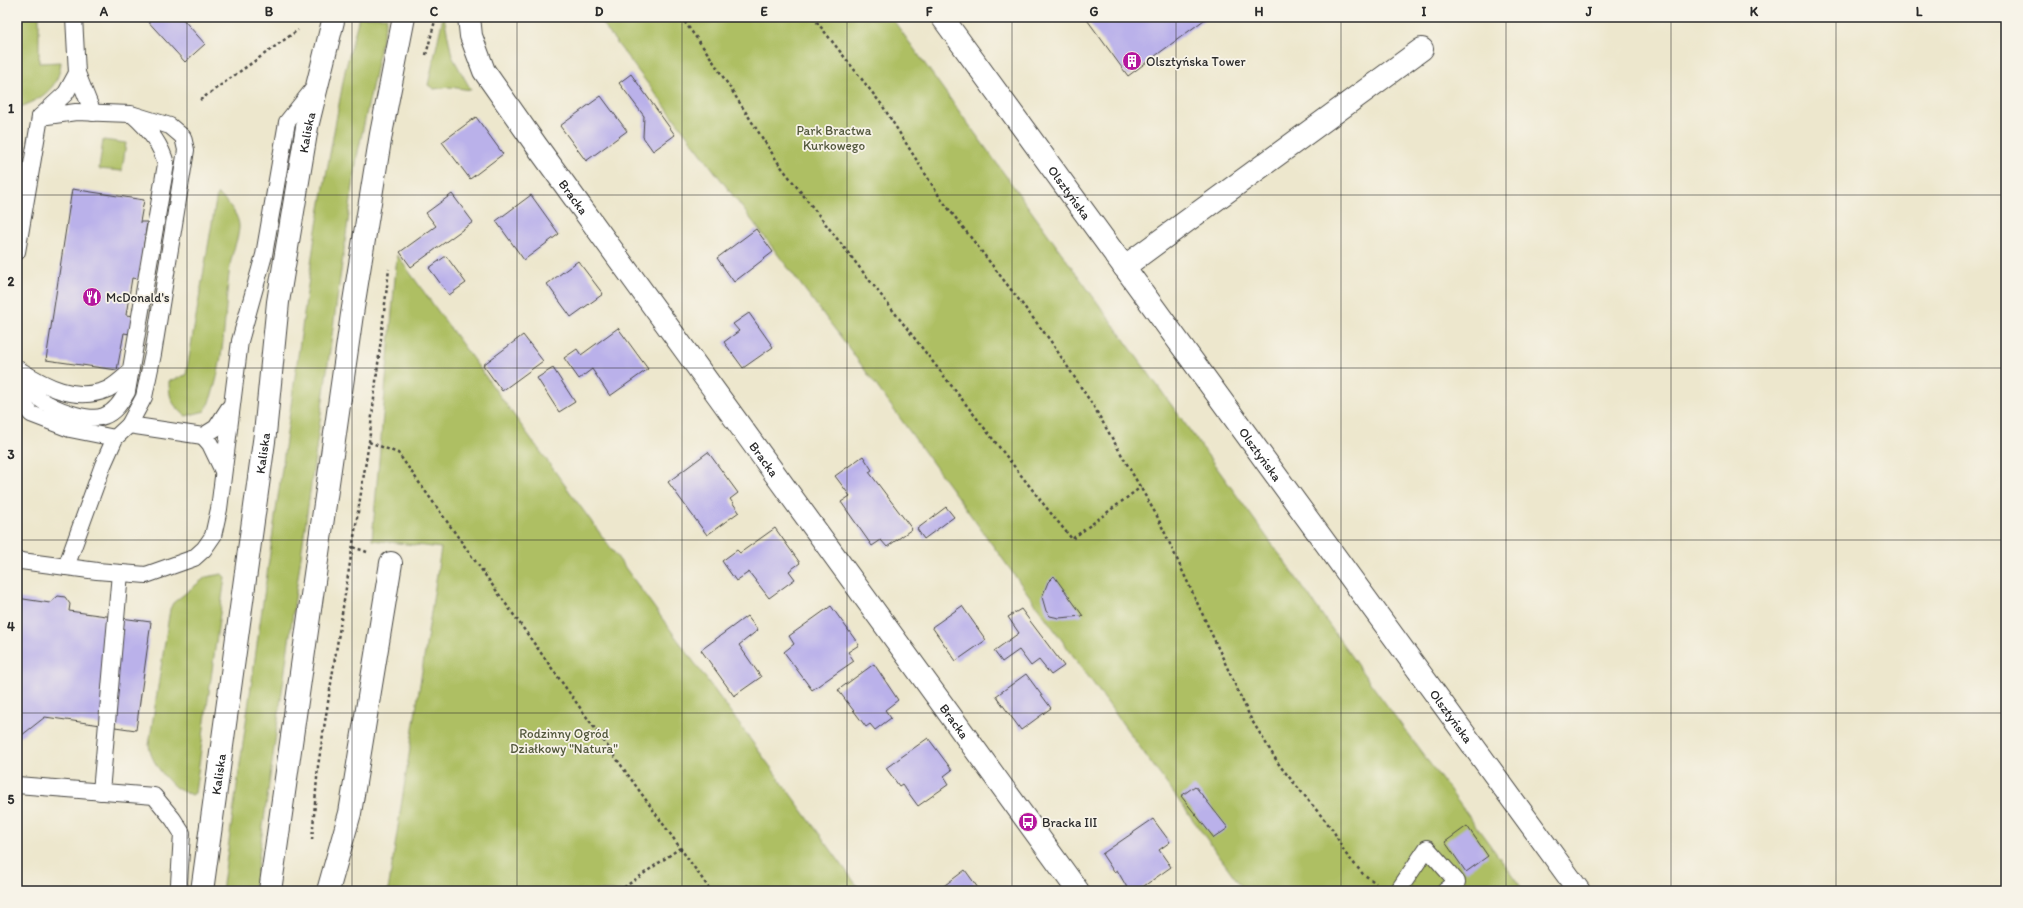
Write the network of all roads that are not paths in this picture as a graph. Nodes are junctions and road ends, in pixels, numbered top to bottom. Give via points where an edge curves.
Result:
1 (74, 17) edge
2 (334, 17) edge
3 (404, 17) edge
4 (470, 17) edge
5 (942, 17) edge
6 (1422, 49) dead end
7 (77, 73) junction
8 (318, 84) junction
9 (92, 113) junction
10 (132, 114) junction
11 (40, 117) junction
12 (17, 252) edge
13 (1124, 267) junction
14 (17, 368) edge
15 (130, 372) junction
16 (17, 374) edge
17 (17, 395) edge
18 (232, 403) junction
19 (129, 425) junction
20 (203, 436) junction
21 (115, 438) junction
22 (223, 471) junction
23 (17, 562) edge
24 (391, 563) dead end
25 (66, 567) junction
26 (120, 573) junction
27 (17, 785) edge
28 (101, 792) junction
29 (181, 891) edge
30 (202, 891) edge
31 (270, 891) edge
32 (328, 891) edge
33 (1078, 891) edge
34 (1398, 891) edge
35 (1445, 891) edge
36 (1579, 891) edge

1 - 7 lane
2 - 8 street, Kaliska
3 - 31 street via 381,134 352,314
4 - 33 street, Bracka via 472,36 484,71 540,152
5 - 13 street, Olsztyńska
6 - 13 street
7 - 9 lane
7 - 11 lane via 66,93
8 - 18 lane via 287,122 264,255 240,341
8 - 30 street, Kaliska via 307,127 278,302 265,434
9 - 10 lane
9 - 11 lane via 76,112
10 - 15 lane via 163,150 166,164
10 - 19 lane via 170,126 183,137 186,150 153,354 144,397
11 - 12 lane
13 - 36 street, Olsztyńska
14 - 15 lane via 42,384 63,392 88,395 109,388
15 - 16 lane via 127,392 119,405 104,417 86,418 47,404 30,390
17 - 21 lane via 31,414 70,429
18 - 20 lane via 216,428
18 - 22 lane
19 - 20 lane
19 - 21 lane
20 - 22 lane via 210,444
21 - 25 lane
22 - 26 lane via 213,536 194,558 146,575
23 - 25 lane
24 - 32 street via 350,813
25 - 26 lane
26 - 28 lane
27 - 28 lane
28 - 29 lane via 154,796 173,819 182,833 179,884
34 - 35 lane via 1427,848 1457,882

